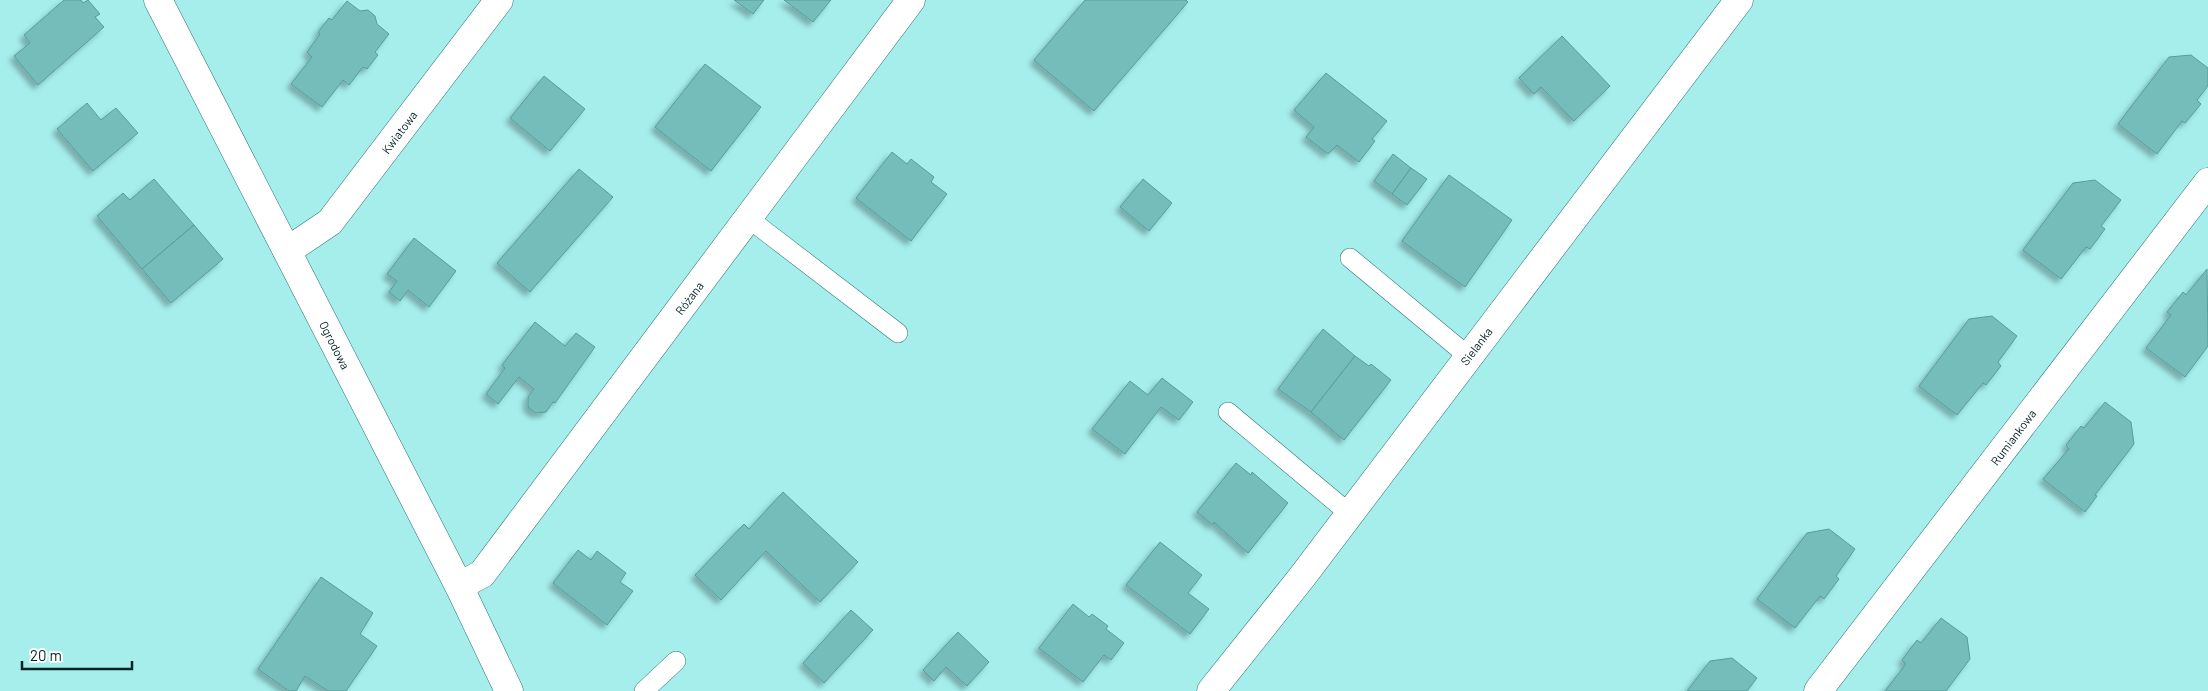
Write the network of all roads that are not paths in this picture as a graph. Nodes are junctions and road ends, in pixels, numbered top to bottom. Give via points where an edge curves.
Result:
1 (158, 0) edge
2 (499, 0) edge
3 (911, 0) edge
4 (1739, 0) edge
5 (2208, 182) edge
6 (748, 218) junction
7 (287, 252) junction
8 (1350, 258) dead end
9 (898, 333) dead end
10 (1468, 356) junction
11 (1228, 412) dead end
12 (1350, 514) junction
13 (459, 586) junction
14 (676, 661) dead end
15 (509, 691) edge
16 (644, 691) edge
17 (1211, 691) edge
18 (1818, 691) edge

1 - 7 street, Ogrodowa
2 - 7 street, Kwiatowa via 330,222
3 - 6 street, Różana
4 - 10 street, Sielanka
5 - 18 street, Rumiankowa
6 - 9 lane
6 - 13 street, Różana via 482,574
7 - 13 street, Ogrodowa
8 - 10 lane
10 - 12 street, Sielanka
11 - 12 lane
12 - 17 street, Sielanka
13 - 15 street, Ogrodowa
14 - 16 lane

